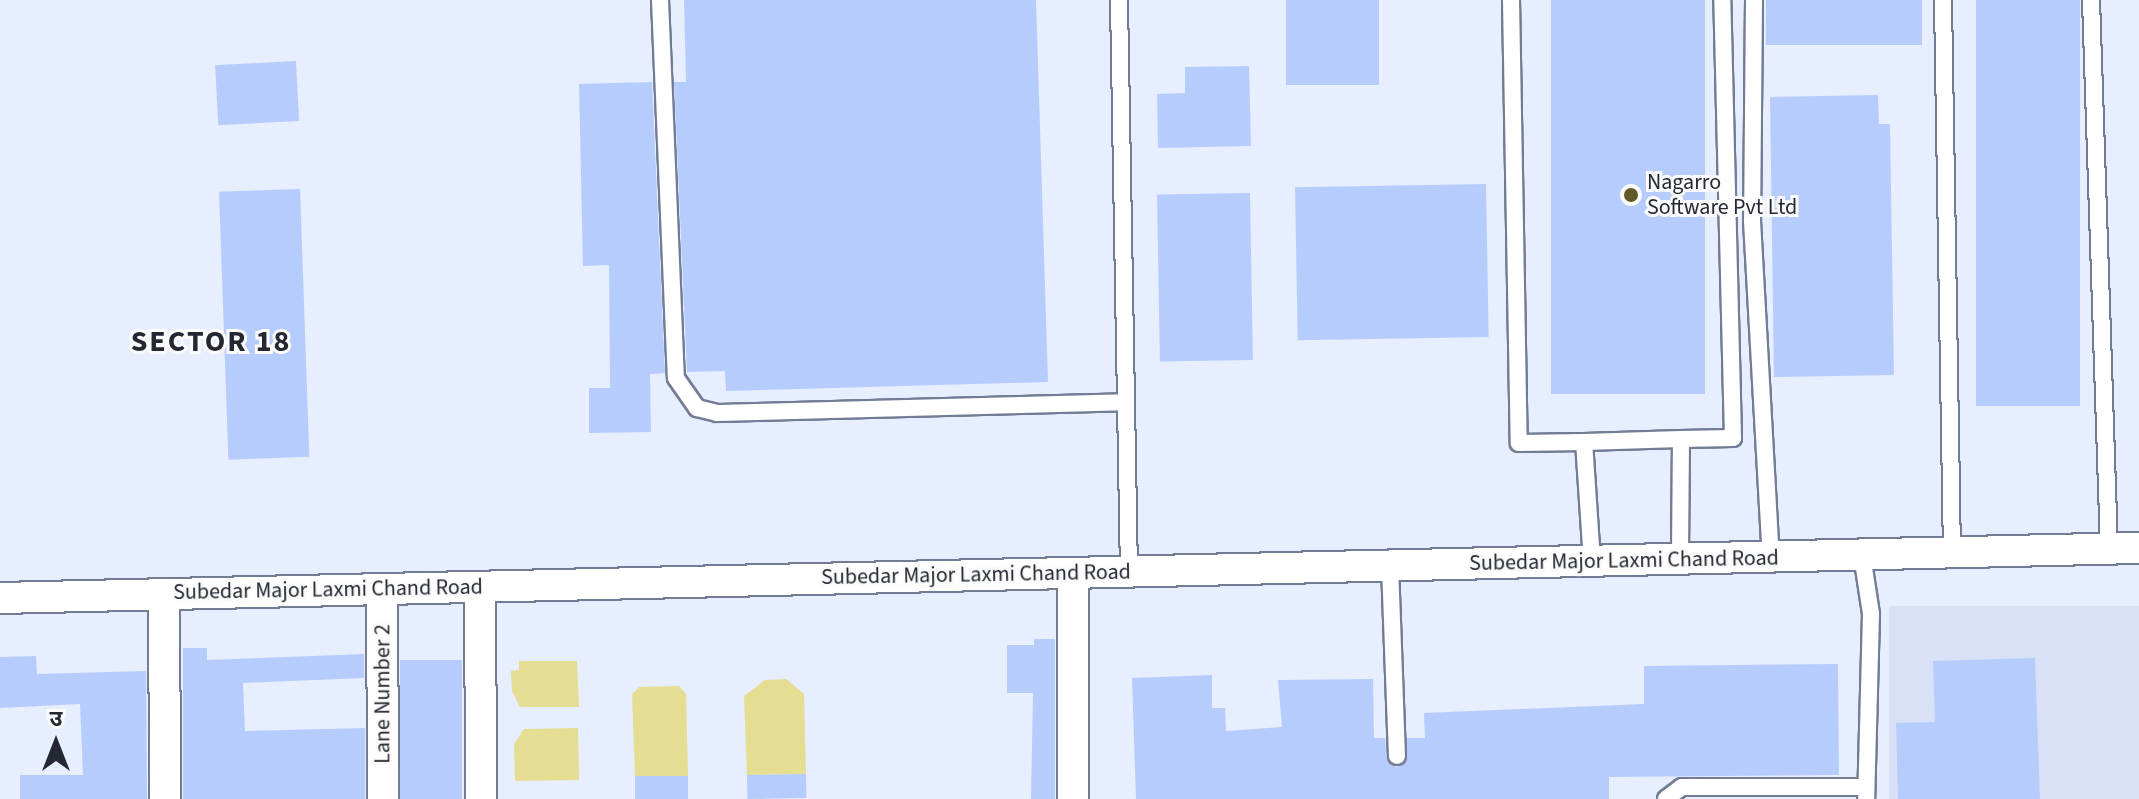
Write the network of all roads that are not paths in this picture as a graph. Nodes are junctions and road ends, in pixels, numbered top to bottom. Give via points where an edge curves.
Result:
1 (660, 0) edge
2 (1119, 0) edge
3 (1511, 0) edge
4 (1722, 0) edge
5 (1754, 0) edge
6 (1943, 0) edge
7 (2091, 0) edge
8 (1126, 402) junction
9 (1681, 439) junction
10 (1584, 442) junction
11 (2109, 548) junction
12 (2139, 548) edge
13 (1952, 553) junction
14 (1862, 555) junction
15 (1771, 557) junction
16 (1680, 560) junction
17 (1592, 562) junction
18 (1390, 566) junction
19 (1129, 572) junction
20 (1073, 573) junction
21 (480, 587) junction
22 (382, 589) junction
23 (164, 594) junction
24 (0, 598) edge
25 (1397, 756) dead end
26 (1866, 793) edge
27 (165, 799) edge
28 (383, 799) edge
29 (481, 799) edge
30 (1073, 799) edge
31 (1666, 799) edge

1 - 8 lane via 676,378 697,408 717,413
2 - 8 lane
3 - 10 lane via 1519,443
4 - 9 lane via 1733,438
5 - 15 lane via 1752,221
6 - 13 lane
7 - 11 lane
8 - 19 lane
9 - 10 lane
9 - 16 lane
10 - 17 lane
11 - 12 street, Subedar Major Laxmi Chand Road
11 - 13 street, Subedar Major Laxmi Chand Road
13 - 14 street, Subedar Major Laxmi Chand Road
14 - 15 street, Subedar Major Laxmi Chand Road
14 - 26 lane via 1871,614
15 - 16 street, Subedar Major Laxmi Chand Road
16 - 17 street, Subedar Major Laxmi Chand Road
17 - 18 street, Subedar Major Laxmi Chand Road
18 - 19 street, Subedar Major Laxmi Chand Road
18 - 25 lane
19 - 20 street, Subedar Major Laxmi Chand Road
20 - 21 street, Subedar Major Laxmi Chand Road
20 - 30 street
21 - 22 street, Subedar Major Laxmi Chand Road
21 - 29 street
22 - 23 street, Subedar Major Laxmi Chand Road
22 - 28 street, Lane Number 2
23 - 24 street, Subedar Major Laxmi Chand Road
23 - 27 street
26 - 31 lane via 1682,787

